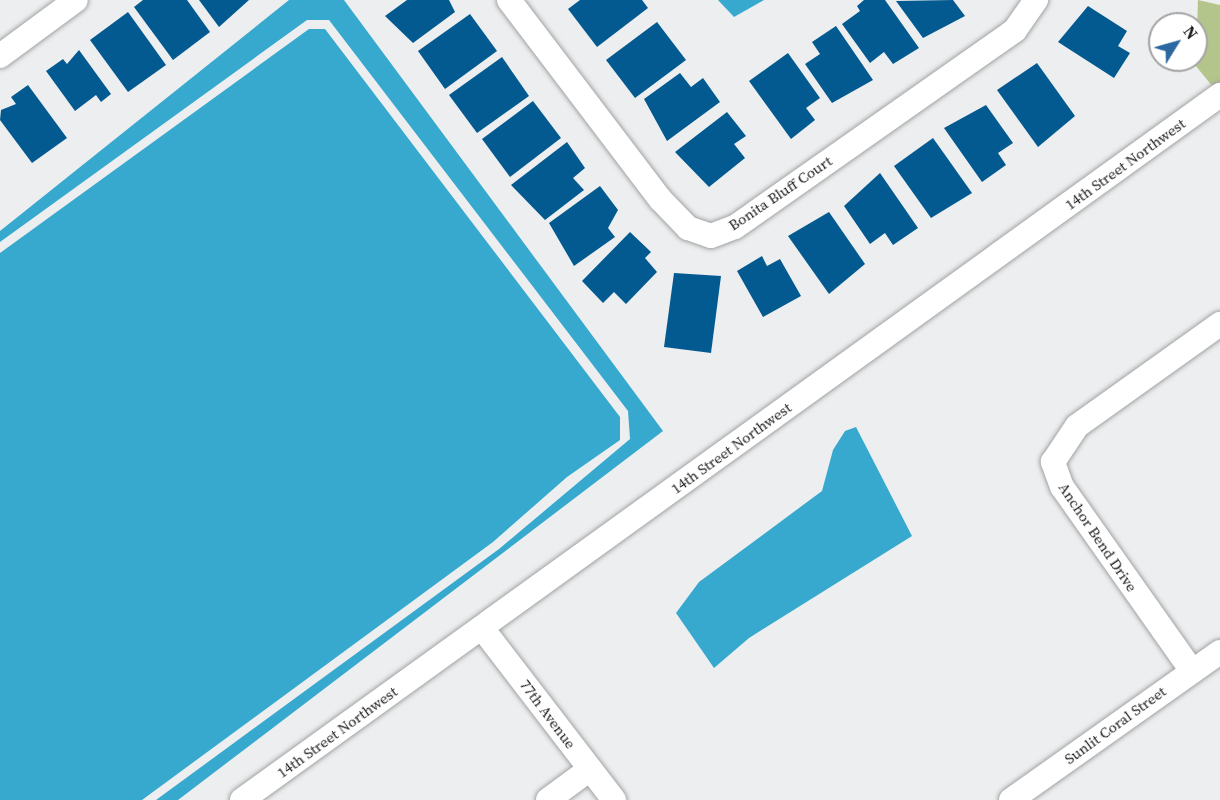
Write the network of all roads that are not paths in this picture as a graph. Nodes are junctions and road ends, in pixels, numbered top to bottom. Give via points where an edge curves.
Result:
1 (76, 0) edge
2 (509, 0) edge
3 (1036, 0) edge
4 (0, 56) edge
5 (1220, 95) edge
6 (1220, 324) edge
7 (482, 628) junction
8 (1220, 651) edge
9 (1192, 671) junction
10 (590, 769) junction
11 (242, 800) edge
12 (548, 800) edge
13 (614, 800) edge
14 (1011, 800) edge

1 - 4 street
2 - 3 street, Bonita Bluff Court via 661,200 688,228 711,236 735,227 1015,30
5 - 7 street, 14th Street Northwest
6 - 9 street, Anchor Bend Drive via 1077,426 1053,462 1062,487
7 - 10 street, 77th Avenue
7 - 11 street, 14th Street Northwest
8 - 9 street, Sunlit Coral Street
9 - 14 street, Sunlit Coral Street
10 - 12 street
10 - 13 street, 77th Avenue

